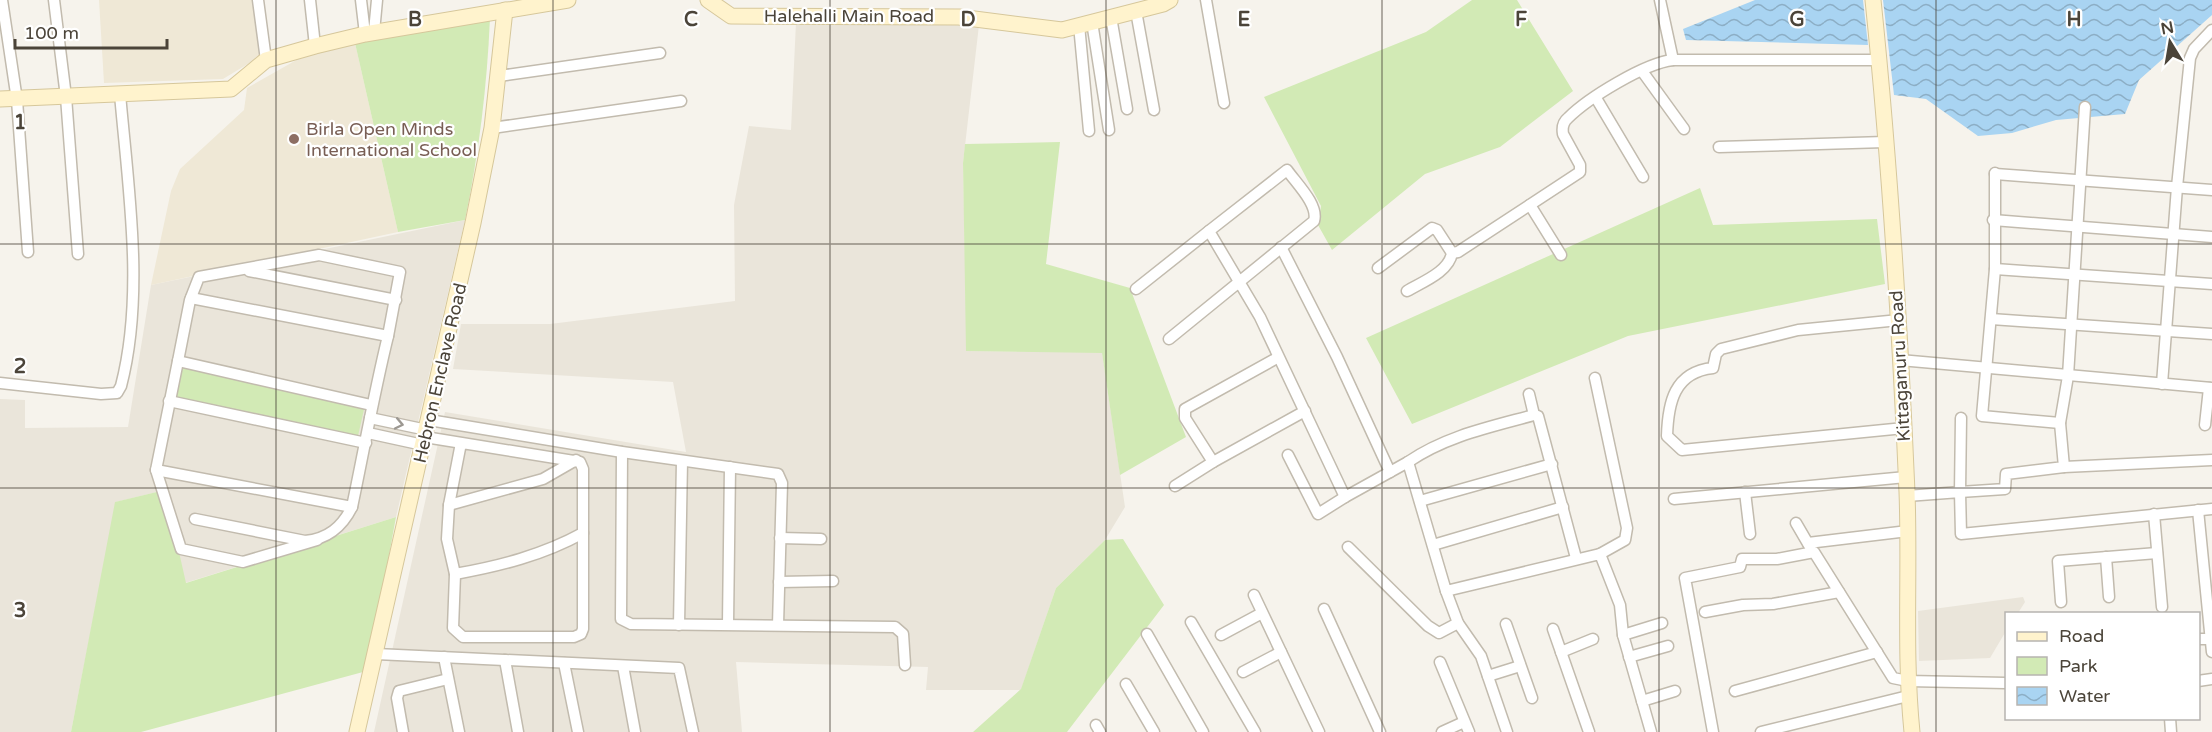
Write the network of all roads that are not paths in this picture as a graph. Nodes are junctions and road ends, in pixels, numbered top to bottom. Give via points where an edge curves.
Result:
1 (2, 0) edge
2 (54, 0) edge
3 (258, 0) edge
4 (310, 0) edge
5 (361, 0) edge
6 (377, 0) edge
7 (568, 0) edge
8 (708, 0) edge
9 (1170, 0) edge
10 (1206, 0) edge
11 (1660, 0) edge
12 (1873, 0) edge
13 (504, 5) edge
14 (1136, 11) junction
15 (1111, 17) junction
16 (1085, 24) junction
17 (2212, 30) edge
18 (370, 33) junction
19 (315, 46) junction
20 (660, 53) dead end
21 (266, 60) junction
22 (1673, 60) junction
23 (1879, 60) junction
24 (1642, 71) junction
25 (499, 76) junction
26 (120, 94) junction
27 (66, 97) junction
28 (1596, 98) junction
29 (0, 99) edge
30 (17, 100) junction
31 (681, 101) dead end
32 (1224, 103) dead end
33 (2085, 107) dead end
34 (1126, 109) dead end
35 (1154, 110) dead end
36 (492, 128) junction
37 (1684, 129) dead end
38 (1109, 130) dead end
39 (1089, 132) dead end
40 (1885, 142) junction
41 (1719, 147) dead end
42 (1643, 177) dead end
43 (2082, 180) junction
44 (2177, 187) junction
45 (2212, 190) edge
46 (1530, 205) junction
47 (1993, 220) junction
48 (2079, 227) junction
49 (1209, 231) junction
50 (2173, 234) junction
51 (2212, 237) edge
52 (1281, 247) junction
53 (28, 252) dead end
54 (1452, 253) junction
55 (78, 254) dead end
56 (1561, 255) dead end
57 (1378, 268) dead end
58 (1995, 269) junction
59 (241, 270) junction
60 (2075, 275) junction
61 (1238, 280) junction
62 (2170, 280) junction
63 (2212, 284) edge
64 (1137, 289) dead end
65 (1407, 291) dead end
66 (192, 298) junction
67 (396, 300) junction
68 (1991, 319) junction
69 (1899, 320) junction
70 (2072, 324) junction
71 (2166, 330) junction
72 (2212, 334) edge
73 (388, 336) junction
74 (1169, 339) dead end
75 (1277, 358) junction
76 (1900, 360) junction
77 (178, 361) junction
78 (1988, 369) junction
79 (2068, 376) junction
80 (1595, 378) dead end
81 (0, 383) edge
82 (2162, 384) junction
83 (2211, 388) edge
84 (1529, 394) dead end
85 (169, 401) junction
86 (371, 405) junction
87 (1305, 411) junction
88 (1534, 415) junction
89 (370, 418) junction
90 (1961, 418) dead end
91 (2060, 423) junction
92 (2205, 425) dead end
93 (1904, 428) junction
94 (426, 433) junction
95 (367, 438) junction
96 (460, 443) junction
97 (622, 452) junction
98 (1288, 455) dead end
99 (576, 460) junction
100 (2212, 460) edge
101 (682, 461) junction
102 (1213, 462) junction
103 (1408, 462) junction
104 (1552, 464) junction
105 (730, 467) junction
106 (2064, 467) junction
107 (156, 470) junction
108 (1390, 472) junction
109 (1906, 477) junction
110 (1175, 486) dead end
111 (1745, 492) junction
112 (1960, 492) junction
113 (1907, 496) junction
114 (1345, 497) junction
115 (1674, 499) dead end
116 (1420, 501) junction
117 (449, 505) junction
118 (352, 507) junction
119 (1563, 507) junction
120 (2212, 509) edge
121 (2198, 510) junction
122 (2154, 514) junction
123 (195, 519) dead end
124 (1796, 523) dead end
125 (1908, 531) junction
126 (583, 533) junction
127 (1750, 534) dead end
128 (780, 538) junction
129 (821, 538) dead end
130 (317, 540) junction
131 (1433, 545) junction
132 (1348, 547) dead end
133 (1811, 548) junction
134 (2157, 552) junction
135 (1600, 554) junction
136 (2106, 557) junction
137 (1576, 558) junction
138 (455, 574) junction
139 (833, 581) dead end
140 (779, 582) junction
141 (1446, 591) junction
142 (1839, 592) junction
143 (1254, 596) dead end
144 (2109, 597) dead end
145 (2061, 602) dead end
146 (2162, 607) dead end
147 (1324, 609) dead end
148 (1705, 612) dead end
149 (1262, 613) junction
150 (1191, 622) dead end
151 (1662, 622) dead end
152 (1458, 623) junction
153 (728, 624) junction
154 (1506, 624) dead end
155 (778, 625) junction
156 (679, 626) junction
157 (1553, 629) dead end
158 (1147, 634) dead end
159 (1221, 635) dead end
160 (1623, 635) junction
161 (1593, 639) dead end
162 (2211, 639) edge
163 (1668, 646) dead end
164 (1281, 652) junction
165 (1561, 652) junction
166 (1877, 652) junction
167 (2212, 652) edge
168 (376, 654) junction
169 (444, 657) junction
170 (1629, 657) junction
171 (504, 660) junction
172 (1440, 662) dead end
173 (564, 663) junction
174 (905, 665) dead end
175 (622, 666) junction
176 (1521, 666) junction
177 (1243, 672) dead end
178 (1488, 676) junction
179 (448, 679) junction
180 (2005, 683) edge
181 (1126, 684) dead end
182 (1908, 688) junction
183 (1675, 691) dead end
184 (1735, 691) dead end
185 (1532, 698) dead end
186 (1642, 701) junction
187 (1466, 727) edge
188 (357, 732) edge
189 (403, 732) edge
190 (459, 732) edge
191 (518, 732) edge
192 (578, 732) edge
193 (635, 732) edge
194 (693, 732) edge
195 (1154, 732) edge
196 (1203, 732) edge
197 (1255, 732) edge
198 (1319, 732) edge
199 (1380, 732) edge
200 (1442, 732) edge
201 (1507, 732) edge
202 (1589, 732) edge
203 (1651, 732) edge
204 (1713, 732) edge
205 (1761, 732) edge
206 (1912, 732) edge

1 - 30 street
2 - 27 street
3 - 21 street
4 - 19 street
5 - 18 street
6 - 18 street
7 - 13 street
8 - 16 street, Halehalli Main Road via 732,16 959,17 1062,30
9 - 14 street, Halehalli Main Road
10 - 32 street
11 - 22 street
12 - 23 street, Kittaganuru Road
13 - 18 street
13 - 25 street, Hebron Enclave Road
14 - 15 street, Halehalli Main Road
14 - 35 street
15 - 16 street, Halehalli Main Road
15 - 34 street
16 - 38 street
16 - 39 street
17 - 44 street via 2190,58
18 - 19 street
19 - 21 street
20 - 25 street
21 - 26 street via 231,89
22 - 23 street
22 - 24 street
23 - 40 street, Kittaganuru Road
24 - 28 street
24 - 37 street
25 - 36 street, Hebron Enclave Road
26 - 27 street
26 - 81 street via 133,298 121,386 117,393 101,394
27 - 30 street
27 - 55 street
28 - 42 street
28 - 46 street via 1567,118 1562,129 1580,172
29 - 30 street
30 - 53 street
31 - 36 street
33 - 43 street
36 - 94 street, Hebron Enclave Road
40 - 41 street
40 - 69 street, Kittaganuru Road
43 - 44 street
43 - 47 street via 1995,173
43 - 48 street
44 - 45 street
44 - 50 street
46 - 54 street
46 - 56 street
47 - 48 street
47 - 58 street
48 - 50 street
48 - 60 street
49 - 52 street via 1287,170 1316,215 1314,221
49 - 61 street
49 - 64 street
50 - 51 street
50 - 62 street
52 - 61 street
52 - 108 street
54 - 57 street via 1432,228
54 - 65 street via 1444,268
58 - 60 street
58 - 68 street
59 - 66 street via 199,277
59 - 67 street
59 - 67 street via 319,255 400,271
60 - 62 street
60 - 70 street
61 - 74 street
61 - 75 street via 1260,317
62 - 63 street
62 - 71 street
66 - 73 street
66 - 77 street
67 - 73 street
68 - 70 street
68 - 78 street
69 - 76 street, Kittaganuru Road
69 - 93 street via 1798,330 1721,348 1713,368 1698,369 1682,381 1668,411 1667,436 1682,450
70 - 71 street
70 - 79 street
71 - 72 street
71 - 82 street
73 - 86 street
75 - 87 street
75 - 102 street via 1185,409 1185,418
76 - 78 street
76 - 93 street, Kittaganuru Road
77 - 85 street
77 - 86 street
78 - 79 street
78 - 91 street via 1982,416
79 - 82 street
79 - 91 street
80 - 135 street via 1627,528 1625,540
82 - 83 street
83 - 92 street
84 - 88 street
85 - 95 street
85 - 107 street
86 - 89 street
87 - 102 street
87 - 114 street
88 - 103 street via 1449,439
88 - 104 street via 1541,422
89 -> 94 street
89 - 95 street
90 - 112 street
91 - 106 street
93 - 109 street, Kittaganuru Road
94 - 95 street
94 - 96 street
94 - 97 street
94 - 168 street, Hebron Enclave Road
95 - 118 street
96 - 99 street
96 - 117 street
97 - 101 street
97 - 156 street via 621,619 631,624
98 - 114 street via 1318,514
99 - 117 street via 543,479
99 - 126 street via 583,469
100 - 106 street
101 - 105 street
101 - 156 street
102 - 110 street
103 - 108 street
103 - 116 street
104 - 116 street
104 - 119 street
105 - 128 street via 778,474 782,483
105 - 153 street
106 - 112 street via 2006,474 2005,489
107 - 118 street
107 - 130 street via 181,549 243,562
108 - 114 street
109 - 111 street
109 - 113 street, Kittaganuru Road
111 - 115 street
111 - 127 street
112 - 113 street
112 - 122 street via 1961,534
113 - 125 street, Kittaganuru Road
116 - 131 street
117 - 138 street via 447,539
118 - 130 street via 336,530
119 - 131 street
119 - 137 street
120 - 121 street
121 - 122 street
121 - 162 street
122 - 134 street
123 - 130 street via 305,541
124 - 133 street
125 - 133 street
125 - 182 street, Kittaganuru Road
126 - 138 street via 551,550
126 - 138 street via 584,629 574,637 463,637 453,628
128 - 129 street
128 - 140 street
131 - 141 street
132 - 152 street via 1428,626 1439,633
133 - 142 street
133 - 204 street via 1777,559 1742,559 1740,567 1685,578
134 - 136 street
134 - 146 street
135 - 137 street
135 - 160 street via 1620,605
136 - 144 street
136 - 145 street via 2058,561
137 - 141 street
139 - 140 street
140 - 155 street
141 - 152 street
142 - 148 street
142 - 166 street
143 - 149 street
147 - 199 street
149 - 159 street
149 - 164 street
150 - 197 street
151 - 160 street
152 - 178 street via 1475,644
153 - 155 street
153 - 156 street
154 - 176 street
155 - 174 street via 899,628
157 - 165 street
158 - 196 street
160 - 170 street
161 - 165 street
162 - 167 street
163 - 170 street
164 - 177 street
164 - 198 street
165 - 202 street
166 - 182 street via 1893,678
166 - 184 street
168 - 169 street
168 - 188 street, Hebron Enclave Road
169 - 171 street
169 - 179 street
170 - 186 street
171 - 173 street
171 - 191 street
172 - 187 street
173 - 175 street
173 - 192 street
175 - 193 street
175 - 194 street via 679,668
176 - 178 street
176 - 185 street
178 - 201 street
179 - 189 street via 399,691
179 - 190 street
180 - 182 street
181 - 195 street
182 - 205 street
182 - 206 street, Kittaganuru Road
183 - 186 street
186 - 203 street
187 - 200 street

